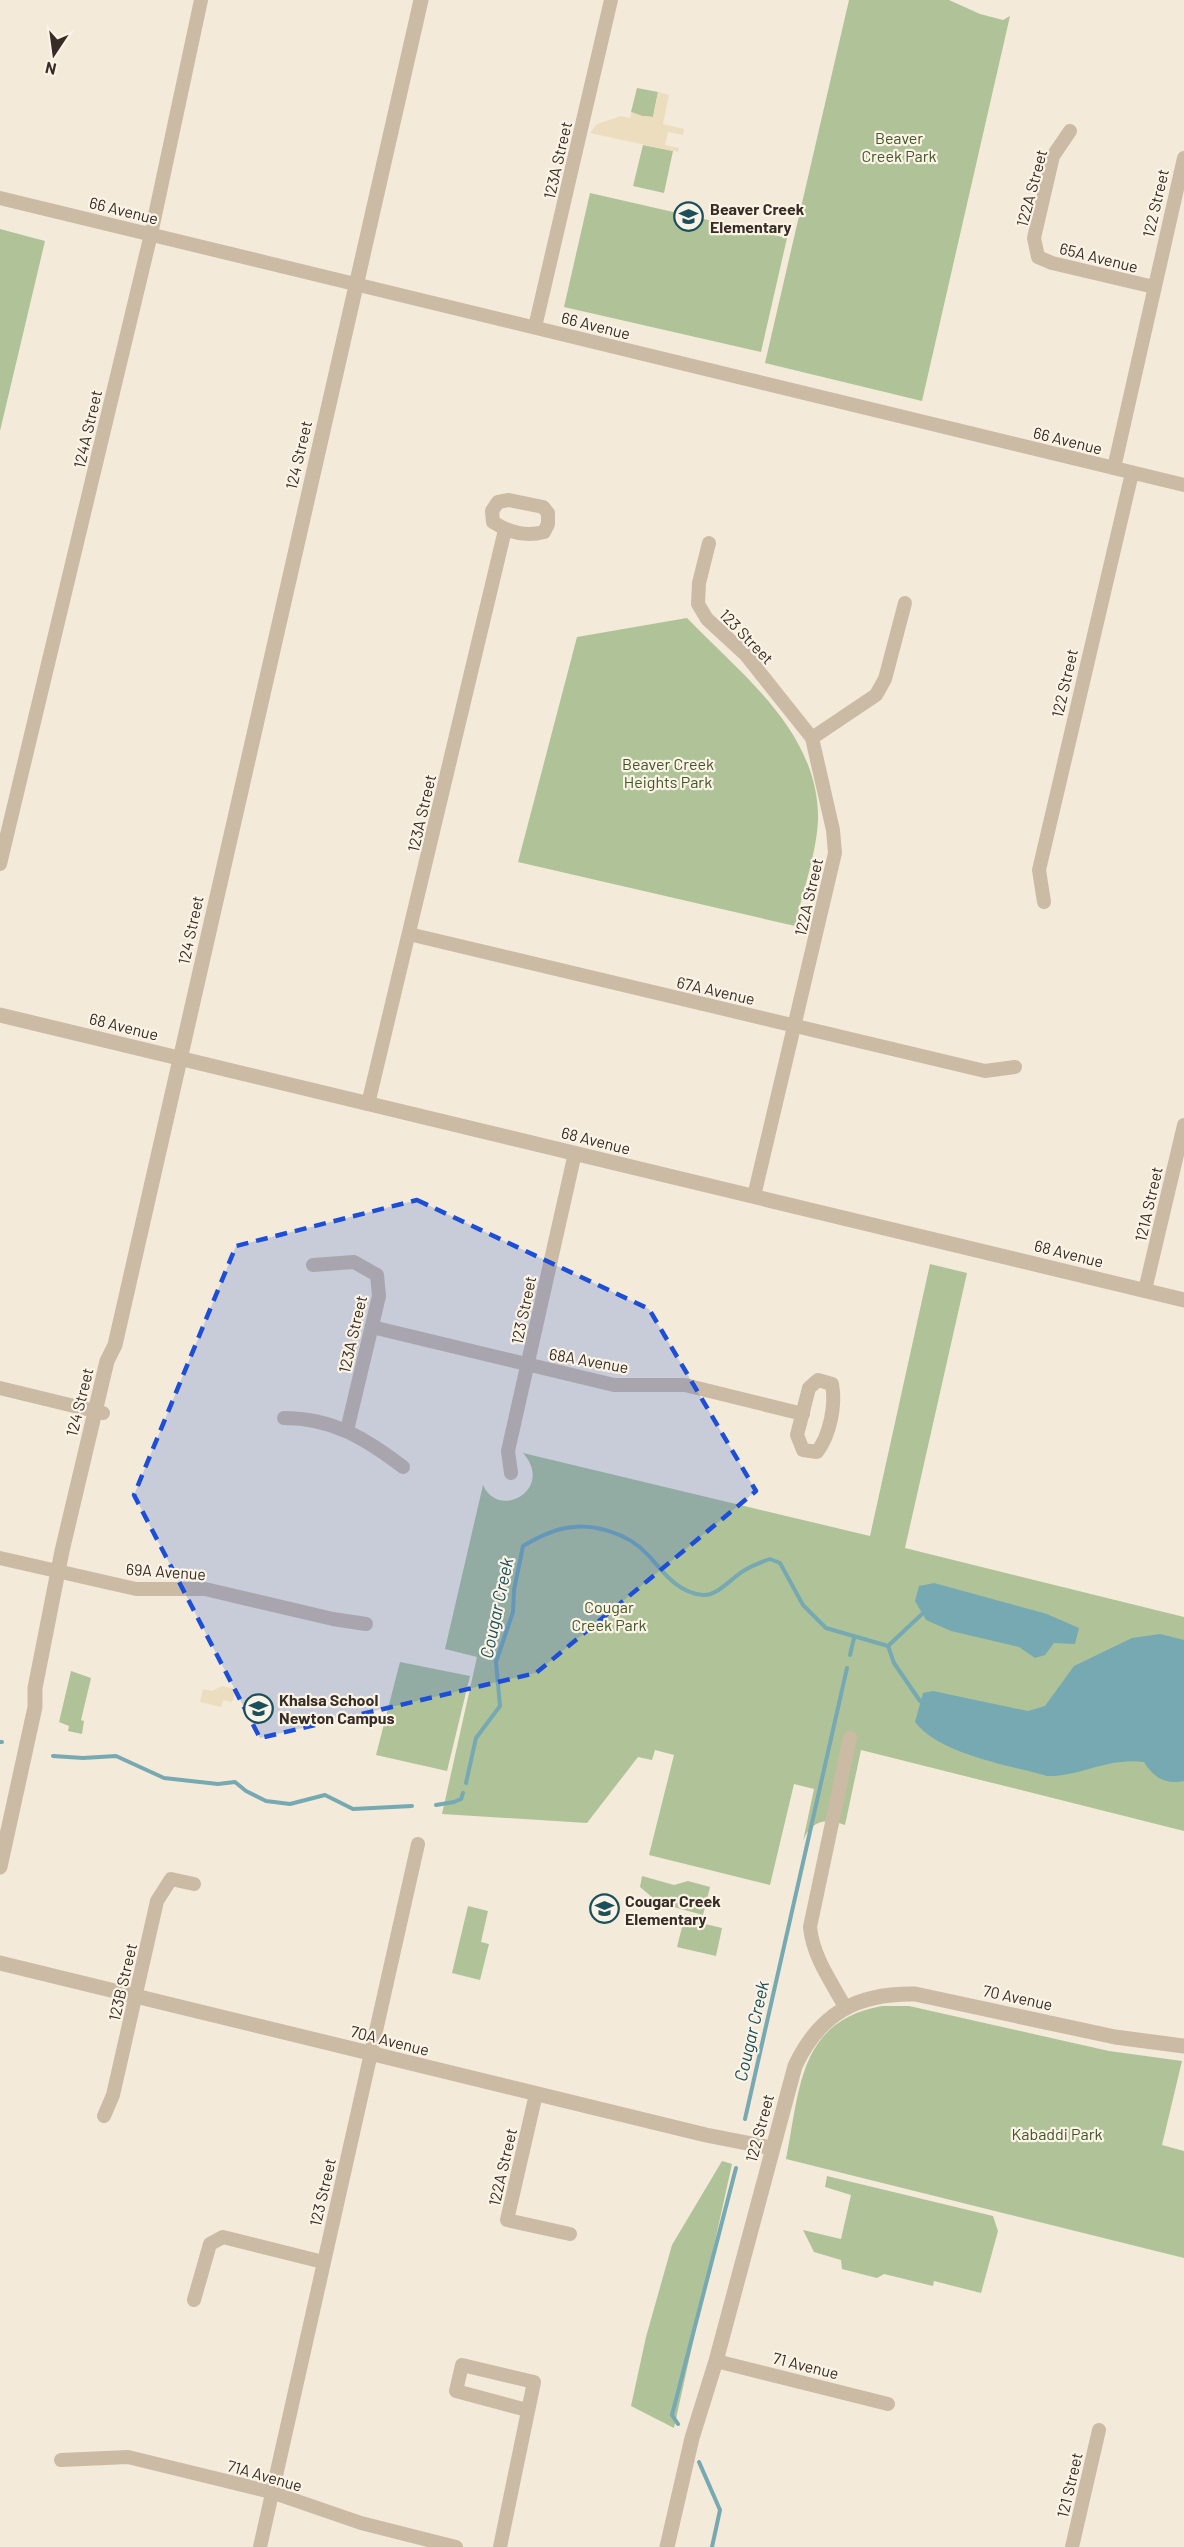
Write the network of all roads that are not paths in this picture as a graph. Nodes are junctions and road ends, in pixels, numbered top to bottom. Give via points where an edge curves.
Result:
1 (201, 0) edge
2 (421, 0) edge
3 (611, 0) edge
4 (1070, 131) dead end
5 (1184, 158) edge
6 (0, 198) edge
7 (151, 234) junction
8 (1038, 257) joint
9 (356, 284) junction
10 (1154, 287) junction
11 (535, 327) junction
12 (1114, 468) junction
13 (1132, 473) junction
14 (1184, 485) edge
15 (505, 530) dead end
16 (709, 543) dead end
17 (905, 603) dead end
18 (812, 738) junction
19 (0, 864) edge
20 (1044, 902) dead end
21 (410, 934) junction
22 (0, 1015) edge
23 (794, 1026) junction
24 (180, 1058) junction
25 (1015, 1067) dead end
26 (368, 1104) junction
27 (1184, 1125) edge
28 (574, 1153) junction
29 (754, 1196) junction
30 (313, 1265) dead end
31 (1145, 1290) junction
32 (1184, 1300) edge
33 (372, 1327) junction
34 (528, 1365) junction
35 (0, 1388) edge
36 (99, 1412) junction
37 (803, 1414) junction
38 (284, 1418) dead end
39 (347, 1430) junction
40 (402, 1467) dead end
41 (511, 1473) dead end
42 (0, 1558) edge
43 (63, 1573) junction
44 (366, 1624) dead end
45 (850, 1738) dead end
46 (5, 1824) edge
47 (418, 1844) dead end
48 (0, 1867) edge
49 (194, 1884) dead end
50 (0, 1963) edge
51 (136, 1996) junction
52 (845, 2007) junction
53 (1184, 2046) edge
54 (369, 2053) junction
55 (536, 2094) junction
56 (104, 2116) dead end
57 (772, 2148) junction
58 (570, 2234) dead end
59 (323, 2262) junction
60 (194, 2300) dead end
61 (716, 2361) junction
62 (888, 2404) dead end
63 (528, 2410) junction
64 (1099, 2430) dead end
65 (61, 2460) dead end
66 (271, 2493) junction
67 (260, 2547) edge
68 (456, 2547) edge
69 (500, 2547) edge
70 (667, 2547) edge
71 (1072, 2547) edge

1 - 7 street, 124A Street
2 - 9 street, 124 Street
3 - 11 street, 123A Street
4 - 8 street, 122A Street via 1053,156 1034,238
5 - 10 street, 122 Street
6 - 7 street, 66 Avenue
7 - 9 street, 66 Avenue
7 - 19 street, 124A Street
8 - 10 street, 65A Avenue via 1052,264
9 - 11 street, 66 Avenue
9 - 24 street, 124 Street
10 - 12 street, 122 Street
11 - 12 street, 66 Avenue
12 - 13 street, 66 Avenue
13 - 14 street, 66 Avenue
13 - 20 street, 122 Street via 1039,870
15 - 21 street, 123A Street
16 - 18 street, 123 Street via 698,604 707,619 745,654
17 - 18 street via 885,679 876,695
18 - 23 street, 122A Street via 835,853
21 - 23 street, 67A Avenue
21 - 26 street, 123A Street
22 - 24 street, 68 Avenue
23 - 25 street, 67A Avenue via 985,1071
23 - 29 street, 122A Street
24 - 26 street, 68 Avenue
24 - 36 street, 124 Street via 115,1345 107,1361
26 - 28 street, 68 Avenue
27 - 31 street, 121A Street
28 - 29 street, 68 Avenue
28 - 34 street, 123 Street
29 - 31 street, 68 Avenue
30 - 33 street, 123A Street via 354,1262 377,1275 379,1296
31 - 32 street, 68 Avenue
33 - 34 street, 68A Avenue
33 - 39 street, 123A Street
34 - 37 street, 68A Avenue via 614,1384 685,1385
34 - 41 street, 123 Street via 508,1451
35 - 36 street
36 - 43 street, 124 Street
37 - 37 street via 797,1435 803,1450 817,1452 825,1442 835,1397 832,1384 818,1380 809,1388
38 - 39 street via 308,1418
39 - 40 street
42 - 43 street, 69A Avenue
43 - 44 street, 69A Avenue via 136,1589 205,1589
43 - 46 street, 124 Street
45 - 52 street via 810,1927 817,1957
46 - 48 street, 124 Street
47 - 54 street, 123 Street
49 - 51 street, 123B Street via 171,1879 157,1901
50 - 51 street, 70A Avenue
51 - 54 street, 70A Avenue
51 - 56 street, 123B Street via 113,2095
52 - 53 street, 70 Avenue via 889,1993 915,1994 1115,2037
52 - 57 street, 122 Street via 805,2045 795,2066
54 - 55 street, 70A Avenue
54 - 59 street, 123 Street
55 - 57 street, 70A Avenue
55 - 58 street, 122A Street via 507,2220
57 - 61 street, 122 Street
59 - 60 street via 223,2237 210,2244
59 - 66 street, 123 Street
61 - 62 street, 71 Avenue
61 - 70 street, 122 Street via 692,2438
63 - 63 street via 534,2382 462,2365 456,2391
63 - 69 street
64 - 71 street, 121 Street
65 - 66 street, 71A Avenue via 128,2457
66 - 67 street, 123 Street
66 - 68 street, 71A Avenue via 361,2523

